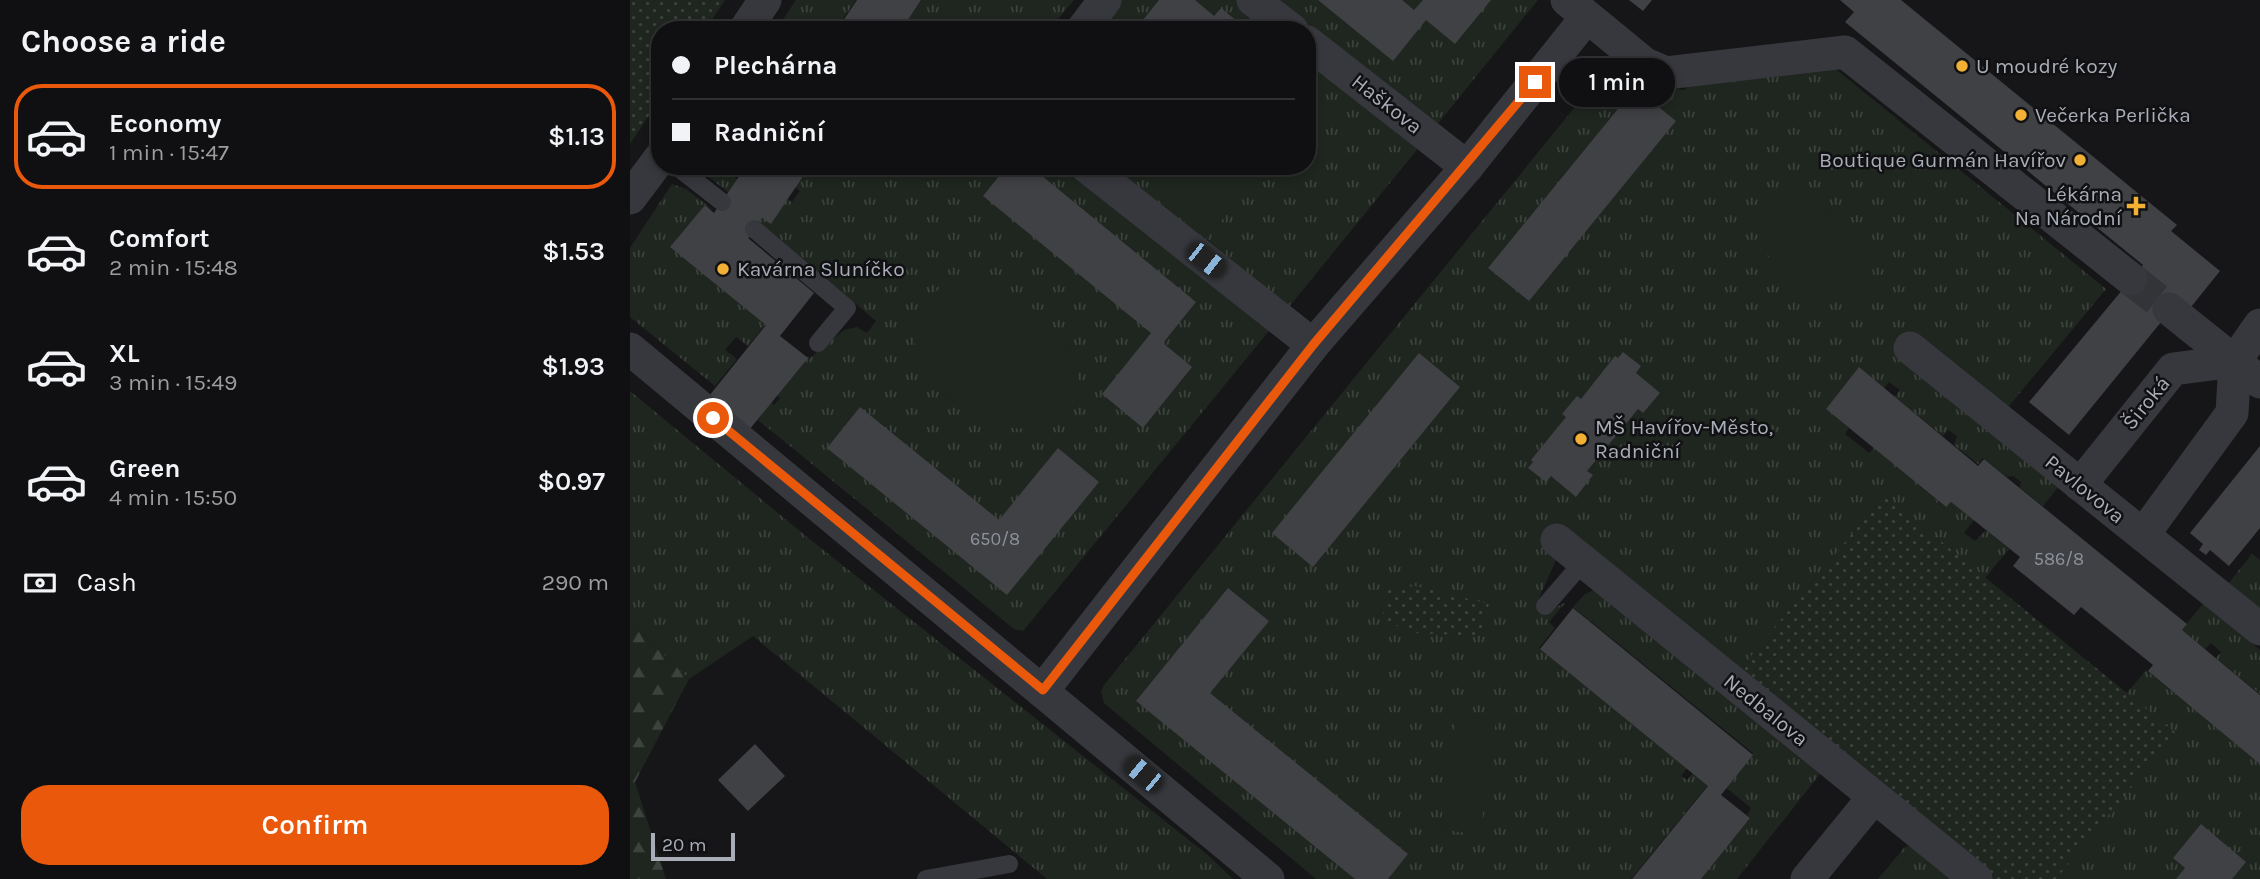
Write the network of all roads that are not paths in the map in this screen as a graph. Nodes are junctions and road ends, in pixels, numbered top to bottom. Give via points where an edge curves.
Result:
1 (765, 0) edge
2 (1105, 0) edge
3 (1254, 0) edge
4 (1577, 9) edge
5 (751, 21) edge
6 (1089, 21) edge
7 (1281, 21) edge
8 (1316, 49) edge
9 (1466, 167) junction
10 (651, 170) edge
11 (688, 175) edge
12 (1097, 175) edge
13 (630, 198) edge
14 (722, 202) dead end
15 (754, 229) dead end
16 (2132, 279) tunnel mouth
17 (2169, 309) tunnel mouth
18 (2260, 325) edge
19 (818, 343) dead end
20 (1313, 345) junction
21 (1910, 348) dead end
22 (630, 349) edge
23 (2235, 361) junction
24 (2260, 382) edge
25 (2080, 485) junction
26 (2143, 536) junction
27 (1557, 540) dead end
28 (1584, 561) junction
29 (1545, 606) dead end
30 (2260, 629) edge
31 (1043, 690) junction
32 (1874, 797) junction
33 (1009, 864) dead end
34 (926, 879) edge
35 (1268, 879) edge
36 (1807, 879) edge
37 (1976, 879) edge

1 - 5 street
2 - 6 street
3 - 7 street
4 - 9 street
4 - 16 street via 1645,64 1666,73 1845,52
8 - 9 street, Haškova
9 - 20 street
10 - 13 street
11 - 14 lane
12 - 20 street
15 - 19 lane via 847,308
17 - 23 street
18 - 23 street
20 - 31 street
21 - 25 street, Pavlovova
22 - 31 street
23 - 24 street
23 - 25 street, Široká via 2173,369
23 - 26 street via 2232,412
25 - 26 street, Pavlovova
26 - 30 street, Pavlovova
27 - 28 street, Nedbalova
28 - 29 lane
28 - 32 street, Nedbalova
31 - 35 street
32 - 36 street
32 - 37 street, Nedbalova
33 - 34 lane

